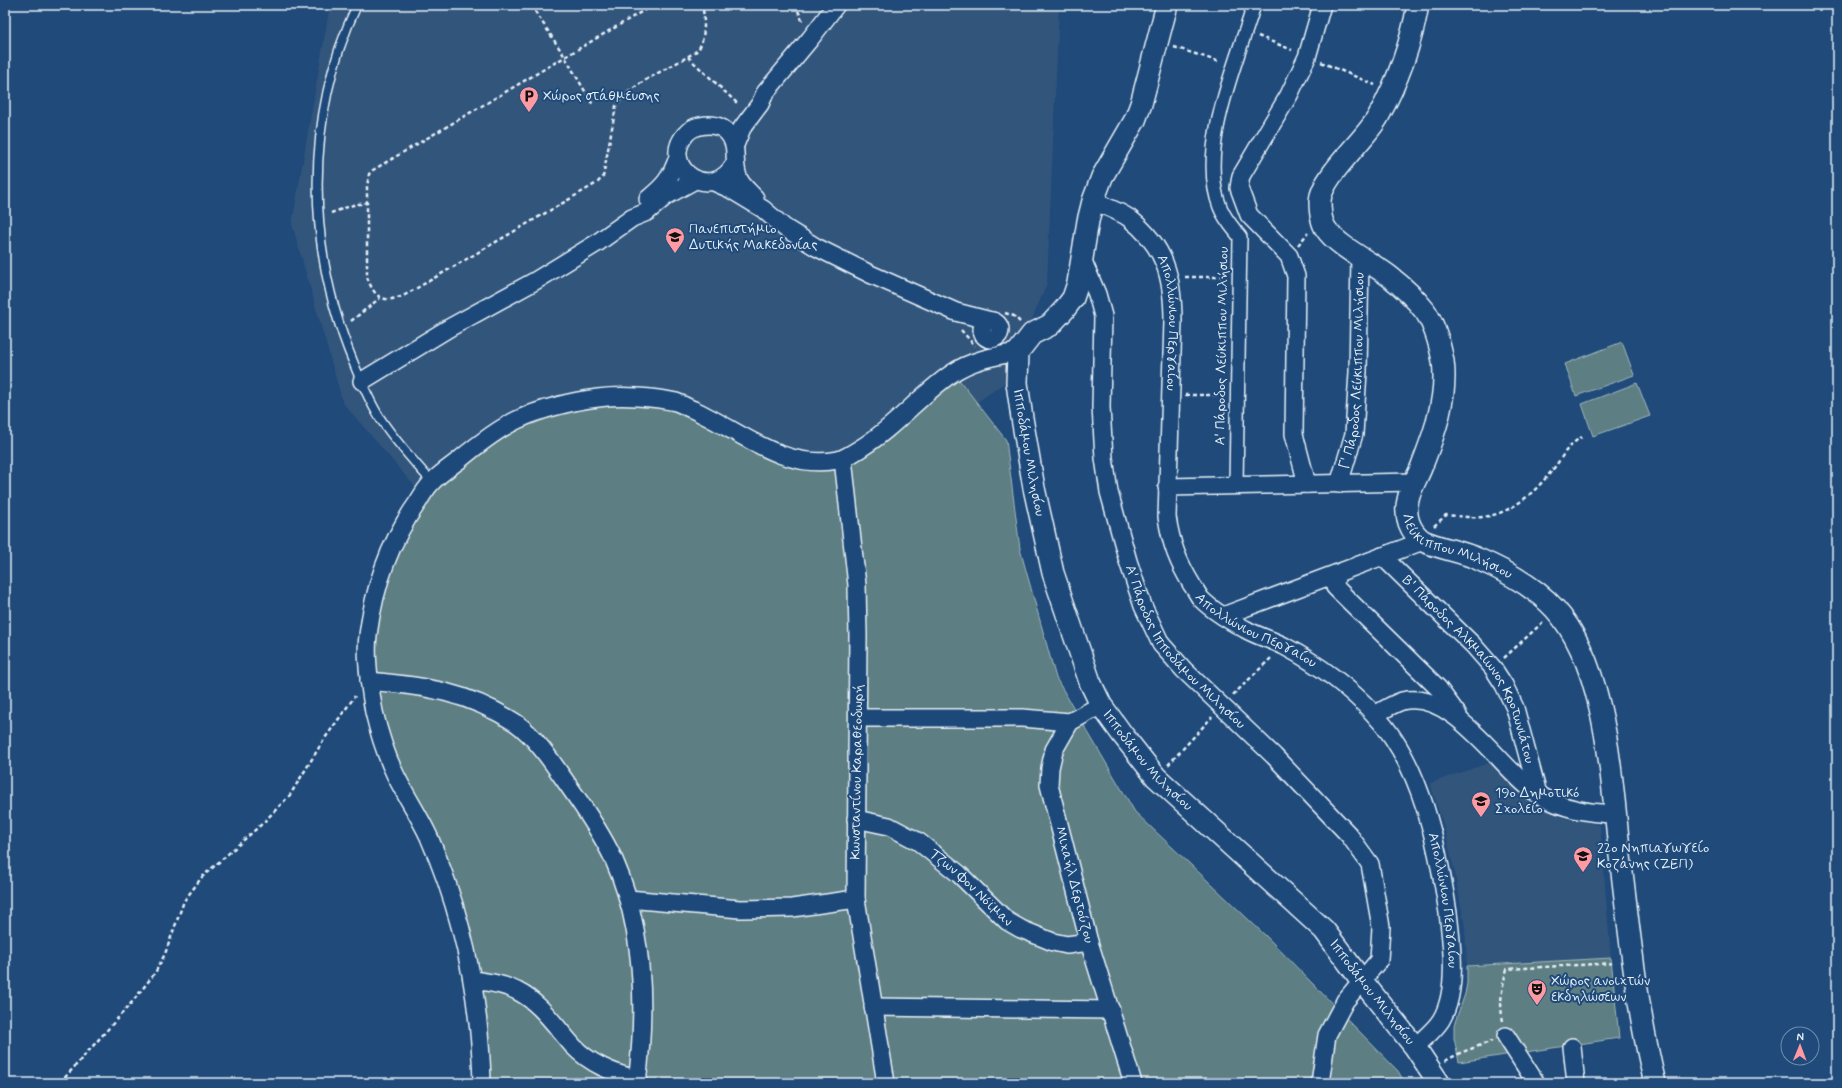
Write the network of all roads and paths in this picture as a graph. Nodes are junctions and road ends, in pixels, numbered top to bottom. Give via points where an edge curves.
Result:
1 (357, 5) edge
2 (531, 5) edge
3 (653, 5) edge
4 (705, 5) edge
5 (796, 5) edge
6 (836, 5) edge
7 (1168, 5) edge
8 (1254, 5) edge
9 (1322, 5) edge
10 (1418, 5) edge
11 (803, 26) dead end
12 (1246, 30) junction
13 (1158, 42) junction
14 (1307, 56) junction
15 (565, 57) junction
16 (688, 57) junction
17 (1234, 66) junction
18 (1391, 92) junction
19 (765, 93) junction
20 (593, 105) dead end
21 (741, 105) junction
22 (716, 126) junction
23 (735, 145) junction
24 (678, 157) junction
25 (735, 163) junction
26 (695, 180) junction
27 (714, 182) junction
28 (1093, 201) junction
29 (367, 203) junction
30 (763, 209) junction
31 (1321, 216) junction
32 (318, 217) junction
33 (632, 218) junction
34 (1289, 256) junction
35 (1360, 257) junction
36 (1082, 261) junction
37 (1170, 277) junction
38 (1240, 278) junction
39 (380, 298) junction
40 (341, 329) junction
41 (1018, 352) junction
42 (362, 382) junction
43 (1171, 395) junction
44 (1237, 395) junction
45 (1582, 436) dead end
46 (843, 459) junction
47 (432, 482) junction
48 (1415, 482) junction
49 (1307, 484) junction
50 (1339, 484) junction
51 (1236, 485) junction
52 (1167, 487) junction
53 (1423, 541) junction
54 (1382, 556) junction
55 (1336, 574) junction
56 (1556, 610) junction
57 (1223, 616) junction
58 (1493, 668) junction
59 (370, 681) junction
60 (1101, 705) junction
61 (1375, 715) junction
62 (858, 718) junction
63 (1070, 722) junction
64 (1462, 722) junction
65 (1538, 794) junction
66 (1615, 814) junction
67 (856, 819) junction
68 (628, 899) junction
69 (856, 899) junction
70 (1089, 942) junction
71 (1633, 962) junction
72 (472, 980) junction
73 (1362, 982) junction
74 (873, 1008) junction
75 (1111, 1010) junction
76 (1506, 1036) junction
77 (1416, 1047) junction
78 (1572, 1048) dead end
79 (1460, 1053) dead end
80 (637, 1081) edge
81 (60, 1083) edge
82 (482, 1083) edge
83 (886, 1083) edge
84 (1133, 1083) edge
85 (1320, 1083) edge
86 (1439, 1083) edge
87 (1536, 1083) edge
88 (1576, 1083) edge
89 (1655, 1083) edge

1 - 32 lane via 338,48 327,90 320,148
2 - 15 path
3 - 15 path
4 - 16 path via 702,44
5 - 11 path
6 - 19 street
7 - 13 street
8 - 12 street, Α' Πάροδος Λεύκιππου Μιλήσιου
9 - 14 street
10 - 18 street, Λεύκιππου Μιλήσιου via 1405,55
12 - 14 path
12 - 17 street, Α' Πάροδος Λεύκιππου Μιλήσιου
13 - 17 path
13 - 28 street via 1135,120 1102,177
14 - 18 path
14 - 34 street via 1289,95 1241,176 1239,188 1249,215
15 - 20 path
15 - 29 path via 373,170 369,174
16 - 21 path
16 - 39 path via 622,96 616,106 603,177 597,183 406,295 392,300
17 - 38 street, Α' Πάροδος Λεύκιππου Μιλήσιου via 1216,128 1212,176 1220,208 1240,237
18 - 31 street, Λεύκιππου Μιλήσιου via 1377,118 1325,184 1320,200
19 - 21 street
19 - 23 street via 742,128
21 - 22 street via 732,119
22 - 23 street via 731,137
22 - 24 street via 701,125 688,131 678,147
23 - 25 street
24 - 26 street via 681,166
24 - 33 street via 672,174 659,190 642,204
25 - 27 street via 723,178
25 - 30 street via 739,180
26 - 27 street
26 - 33 street via 666,196 647,212
27 - 30 street
28 - 36 street
28 - 37 street, Απολλώνιου Περγαίου via 1128,218 1161,254
29 - 32 path
29 - 39 path via 367,277 372,291
30 - 41 street via 785,228 816,247 956,312 990,330
31 - 34 path
31 - 35 street, Λεύκιππου Μιλήσιου via 1326,229
32 - 40 lane via 325,267
33 - 42 street via 536,281 449,328
34 - 49 street via 1296,276 1294,434
35 - 48 street, Λεύκιππου Μιλήσιου via 1398,284 1425,312 1443,361 1443,388 1438,414 1431,441
35 - 50 street, Γ' Πάροδος Λεύκιππου Μιλήσιου via 1354,434
36 - 41 street via 1073,298 1050,325 1032,334
36 - 73 street, Α' Πάροδος Ιπποδάμου Μιλησίου via 1098,294 1103,316 1102,407 1104,458 1109,492 1143,606 1161,644 1184,670 1274,756 1349,835 1370,864 1381,927 1379,960
37 - 38 path
37 - 43 street, Απολλώνιου Περγαίου via 1173,297
38 - 44 street, Α' Πάροδος Λεύκιππου Μιλήσιου
39 - 40 path
40 - 42 lane
41 - 46 street via 980,360 953,372 876,440
41 - 60 street, Ιπποδάμου Μιλησίου via 1017,383 1043,532 1066,614 1090,682
42 - 47 lane via 381,420
43 - 44 path
43 - 52 street, Απολλώνιου Περγαίου
44 - 51 street, Α' Πάροδος Λεύκιππου Μιλήσιου
45 - 53 path via 1570,444 1560,461 1537,488 1504,512 1487,517 1446,515 1437,522
46 - 47 street via 801,461 777,453 677,403 634,397 600,398 559,406 518,420 491,436
46 - 62 street, Κωνσταντίνου Καραθεοδωρή via 857,585
47 - 59 street via 407,517 389,553 381,577 368,638
48 - 50 street
48 - 53 street, Λεύκιππου Μιλήσιου via 1408,500 1408,515 1411,529
49 - 50 street
49 - 51 street
51 - 52 street
52 - 57 street, Απολλώνιου Περγαίου via 1167,517 1171,542 1179,562 1201,598
53 - 54 street
53 - 56 street, Λεύκιππου Μιλήσιου via 1477,558 1531,587
54 - 55 street
54 - 58 street, Β' Πάροδος Αλκμαίωνος Κροτωνιάτου
55 - 57 street
55 - 64 street via 1335,587 1438,688
56 - 58 path
56 - 66 street, Λεύκιππου Μιλήσιου via 1584,656 1596,687 1611,773
57 - 61 street, Απολλώνιου Περγαίου via 1322,668 1343,683
58 - 65 street, Β' Πάροδος Αλκμαίωνος Κροτωνιάτου via 1514,708
59 - 68 street via 443,690 472,700 517,724 544,751 588,814 614,860
59 - 72 street via 375,714 391,766 427,833 446,881 463,935
59 - 81 path via 354,697 290,795 263,823 202,877 184,901 165,954 155,973
60 - 63 street
60 - 73 street, Ιπποδάμου Μιλησίου via 1156,777 1324,930
61 - 64 street via 1403,701 1420,701 1434,705
61 - 77 street, Απολλώνιου Περγαίου via 1396,744 1417,786 1434,842 1449,921 1451,980 1447,1009 1434,1029
62 - 63 street via 1022,718
62 - 67 street, Κωνσταντίνου Καραθεοδωρή
63 - 70 street, Μιχαήλ Δερτούζου via 1054,750 1049,785
64 - 65 street
65 - 66 street via 1572,810
66 - 71 street, Λεύκιππου Μιλήσιου
67 - 69 street, Κωνσταντίνου Καραθεοδωρή
67 - 70 street, Τζων Φον Νόϊμαν via 889,826 919,842 959,874 1007,922 1053,942 1067,945
68 - 69 street via 740,909 792,908
68 - 80 street via 638,952 642,1004
69 - 74 street, Κωνσταντίνου Καραθεοδωρή
70 - 75 street, Μιχαήλ Δερτούζου
71 - 76 path via 1507,969 1502,984 1501,1010
71 - 89 street, Λεύκιππου Μιλήσιου via 1644,1037
72 - 80 street via 516,990 538,1005 574,1047 590,1060
72 - 82 street via 481,1039
73 - 77 street, Ιπποδάμου Μιλησίου
73 - 85 street, Α' Πάροδος Ιπποδάμου Μιλησίου via 1345,1001 1327,1035
74 - 75 street
74 - 83 street, Κωνσταντίνου Καραθεοδωρή
75 - 84 street, Μιχαήλ Δερτούζου
76 - 79 path
76 - 87 street
77 - 86 street, Ιπποδάμου Μιλησίου
78 - 88 street

